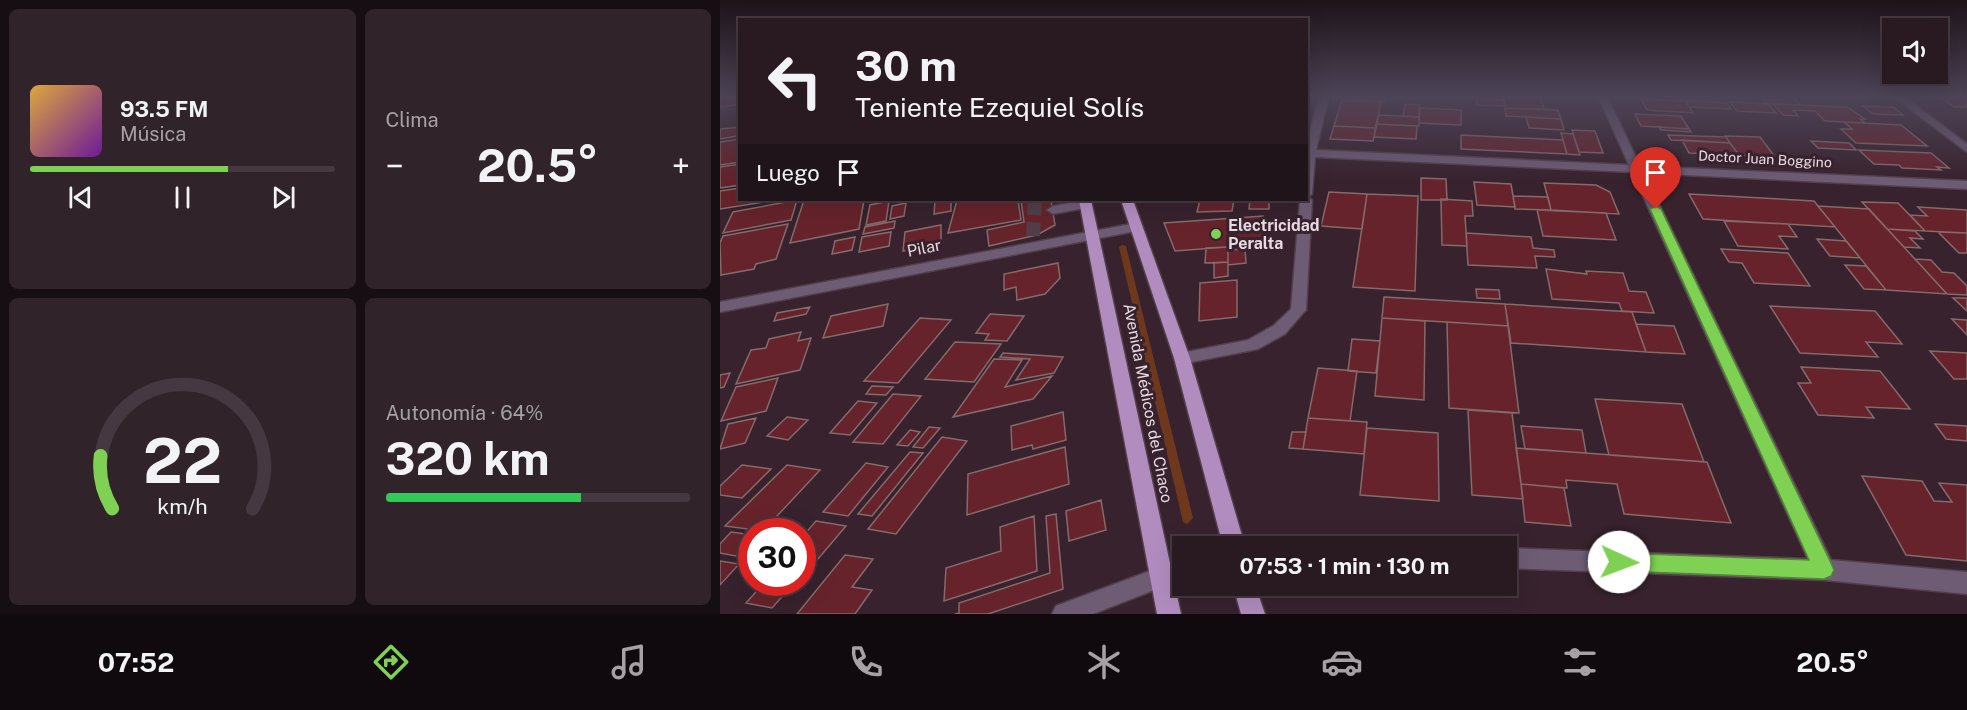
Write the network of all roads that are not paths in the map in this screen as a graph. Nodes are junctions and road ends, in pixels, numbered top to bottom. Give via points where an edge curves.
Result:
1 (1317, 125) edge
2 (1616, 125) edge
3 (1935, 125) edge
4 (1967, 149) edge
5 (1310, 153) junction
6 (1636, 167) junction
7 (1308, 174) edge
8 (1967, 185) edge
9 (1128, 201) edge
10 (1306, 201) edge
11 (1086, 202) edge
12 (1053, 210) dead end
13 (1136, 226) junction
14 (1092, 233) junction
15 (720, 308) edge
16 (1182, 358) junction
17 (1231, 536) edge
18 (1517, 558) edge
19 (1824, 570) junction
20 (1172, 573) edge
21 (1160, 577) junction
22 (1967, 583) edge
23 (1248, 596) edge
24 (1064, 614) edge
25 (1169, 614) edge
26 (1253, 614) edge

1 - 5 street
2 - 6 street
3 - 4 street
5 - 6 street, Doctor Juan Boggino
5 - 7 street
6 - 8 street, Doctor Juan Boggino
6 - 19 street
9 - 13 main road, Avenida Médicos del Chaco
10 - 16 street via 1298,310 1279,330 1252,345
11 - 12 street
11 - 14 main road, Avenida Médicos del Chaco
13 - 14 street, Pilar
13 - 16 main road, Avenida Médicos del Chaco
14 - 15 street, Pilar via 1034,241
14 - 21 main road, Avenida Médicos del Chaco
16 - 17 main road, Avenida Médicos del Chaco
18 - 19 street
19 - 22 street
20 - 21 street
21 - 24 street
21 - 25 main road, Avenida Médicos del Chaco
23 - 26 main road

